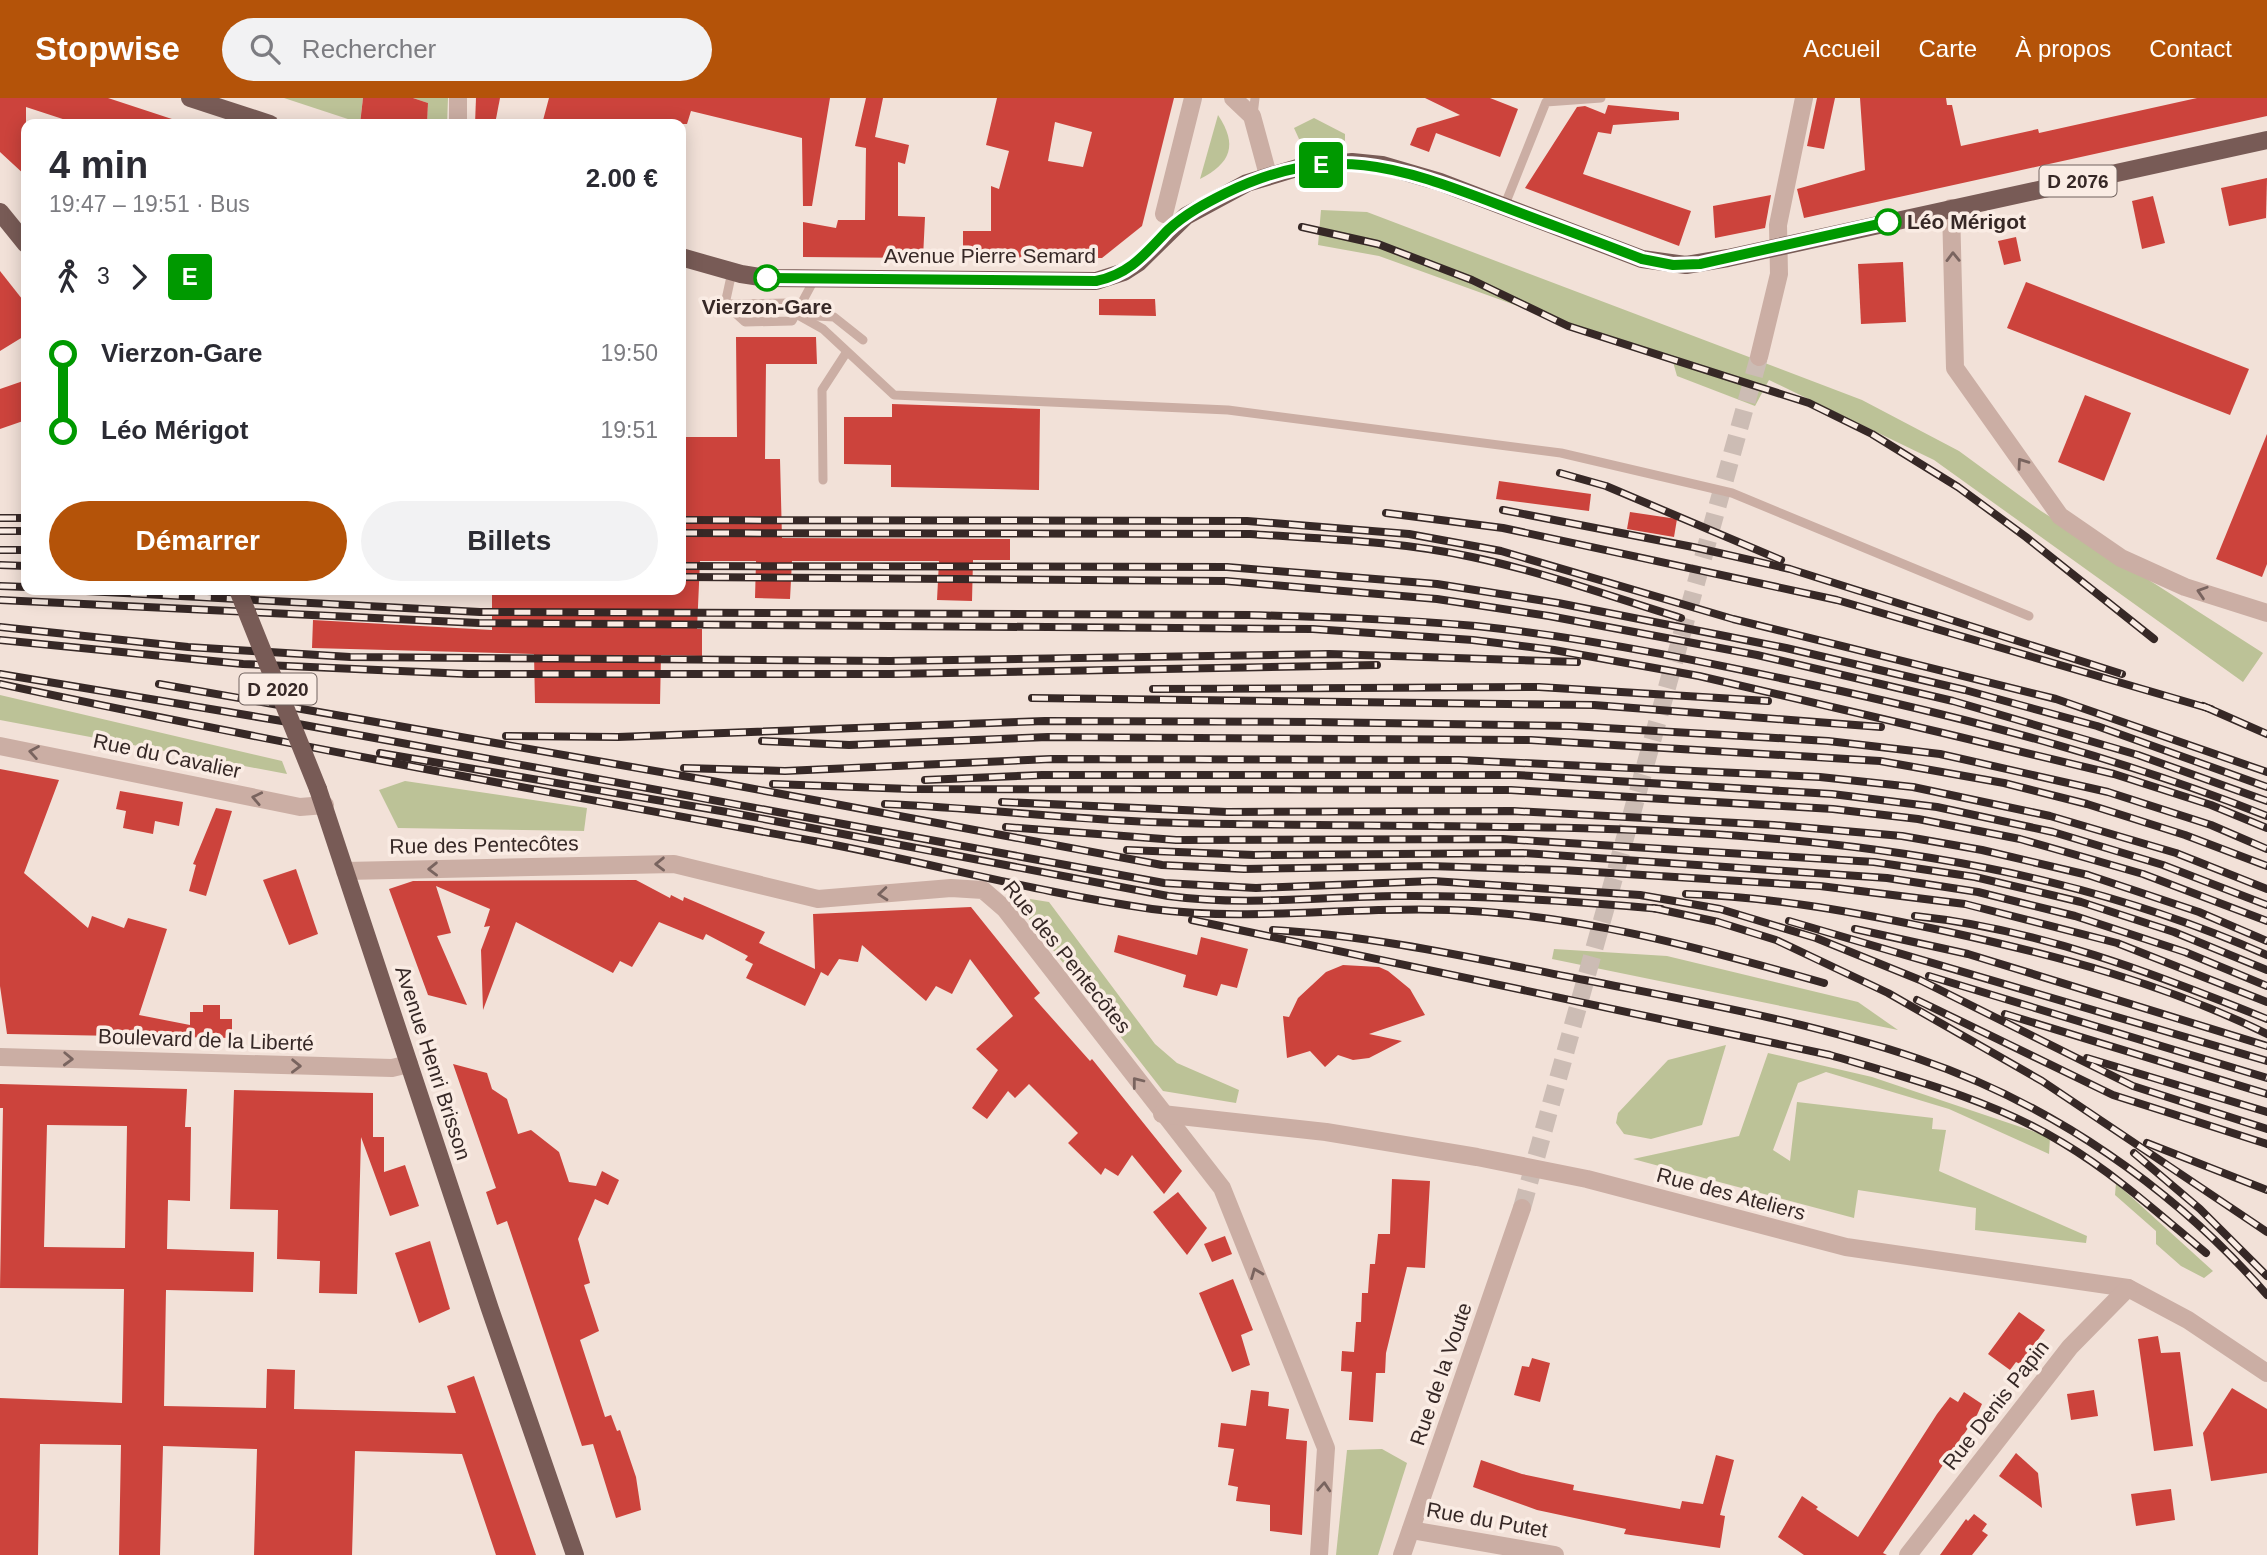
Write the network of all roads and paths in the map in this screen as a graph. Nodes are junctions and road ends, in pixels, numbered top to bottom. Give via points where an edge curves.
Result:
1 (190, 98) edge
2 (458, 98) edge
3 (1194, 98) edge
4 (1233, 98) edge
5 (1255, 98) edge
6 (1601, 98) edge
7 (1804, 98) edge
8 (1252, 116) junction
9 (255, 119) edge
10 (458, 119) edge
11 (2267, 140) edge
12 (1268, 175) junction
13 (1504, 207) junction
14 (1951, 208) junction
15 (0, 212) edge
16 (1164, 214) dead end
17 (21, 238) edge
18 (1779, 246) junction
19 (686, 258) edge
20 (732, 272) junction
21 (815, 278) junction
22 (725, 304) junction
23 (798, 315) junction
24 (863, 340) dead end
25 (846, 353) junction
26 (1759, 357) tunnel mouth
27 (823, 480) dead end
28 (240, 595) edge
29 (2267, 613) edge
30 (2029, 615) dead end
31 (0, 746) edge
32 (321, 797) junction
33 (345, 871) junction
34 (0, 1057) edge
35 (409, 1064) junction
36 (1161, 1114) junction
37 (1522, 1208) tunnel mouth
38 (2128, 1288) junction
39 (2267, 1373) edge
40 (1411, 1530) junction
41 (575, 1555) edge
42 (1319, 1555) edge
43 (1402, 1555) edge
44 (1555, 1555) edge
45 (1908, 1555) edge

1 - 9 main road
2 - 10 street
3 - 16 street
4 - 8 street
5 - 8 lane
6 - 13 lane via 1546,102
7 - 18 street via 1778,225
8 - 12 street
11 - 14 main road, D 2076
12 - 13 main road, D 2076 via 1324,164 1382,165
12 - 21 main road, Avenue Pierre Semard / D 2076 via 1186,216 1138,262 1111,278
13 - 18 main road, D 2076 via 1661,263 1700,264
14 - 18 main road, D 2076
29 -> 14 street via 2185,587 2121,558 2060,516 1955,368
15 - 17 main road
18 - 26 street via 1779,274
19 - 20 main road, Avenue Pierre Semard / D 2076
20 - 21 main road, Avenue Pierre Semard / D 2076
20 - 22 lane
21 - 23 lane
22 - 23 lane via 788,303
22 - 23 lane via 745,322 792,321
23 - 24 lane via 834,317
23 - 25 lane via 822,329
25 - 27 lane via 822,390
25 - 30 lane via 894,395 1228,410 1561,453 1732,493
28 - 32 main road, Avenue Henri Brisson / D 2020, bridge
32 -> 31 street, Rue du Cavalier via 300,807
32 - 33 main road, Avenue Henri Brisson / D 2020
33 - 35 main road, Avenue Henri Brisson / D 2020
36 -> 33 street, Rue des Pentecôtes via 1004,909 983,890 951,888 818,899 674,864
34 -> 35 street, Boulevard de la Liberté via 391,1069
35 - 41 main road, Avenue Henri Brisson / D 2020
36 - 38 street, Rue des Ateliers via 1326,1132 1477,1157 1587,1179 1846,1247
42 -> 36 street, Rue des Pentecôtes via 1326,1448 1222,1188
37 - 40 street, Rue de la Voute
38 - 39 street, Rue des Ateliers via 2188,1320
38 - 45 street, Rue Denis Papin via 2070,1347
40 - 43 street, Rue de la Voute
40 - 44 street, Rue du Putet

